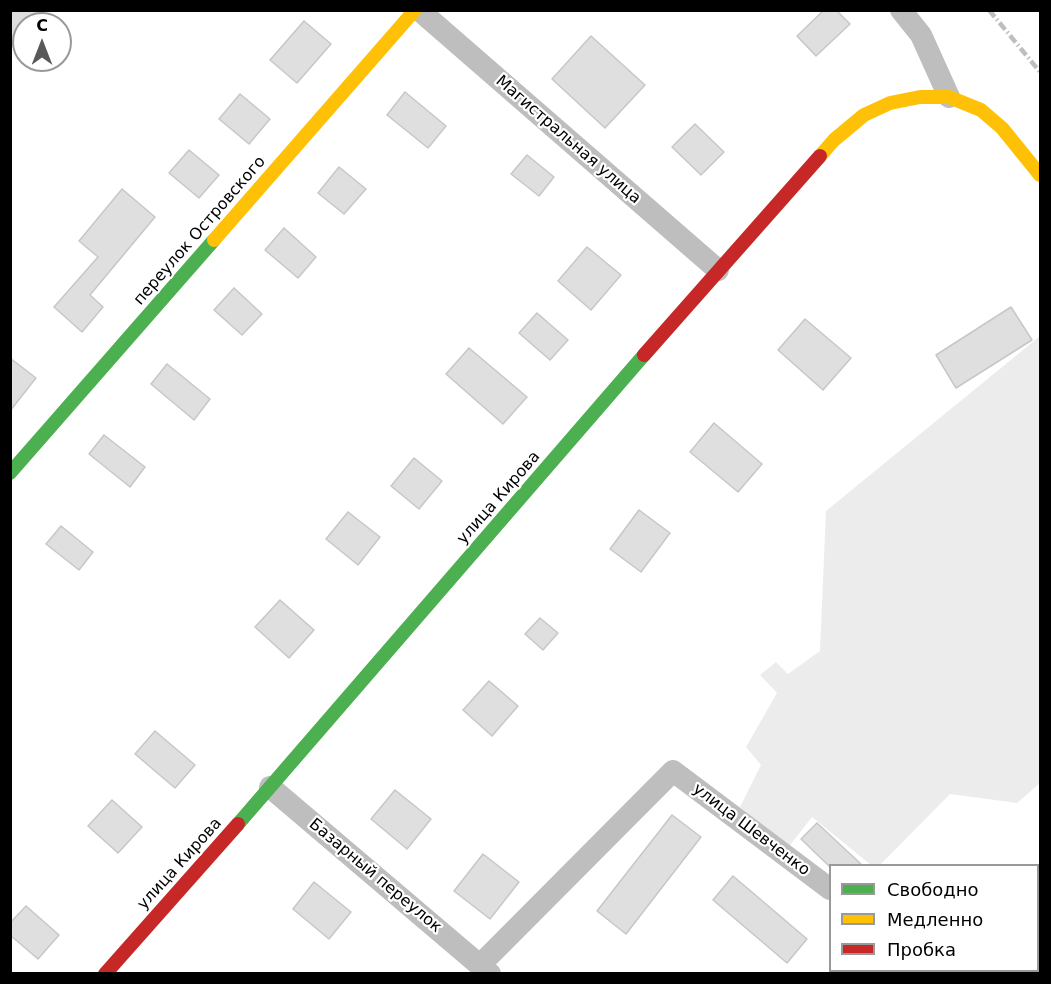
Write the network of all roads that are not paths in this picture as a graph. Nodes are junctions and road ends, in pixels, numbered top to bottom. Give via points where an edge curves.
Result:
1 (417, 10) edge
2 (901, 10) edge
3 (949, 97) junction
4 (1041, 175) edge
5 (718, 270) junction
6 (10, 472) edge
7 (673, 771) joint
8 (270, 787) junction
9 (829, 888) edge
10 (484, 969) edge
11 (105, 974) edge

1 - 5 street, Магистральная улица
1 - 6 main road, переулок Островского
2 - 3 street via 921,35
3 - 4 main road via 981,111 1002,128
3 - 5 main road, улица Кирова via 920,96 890,103 864,115 834,141
5 - 8 main road, улица Кирова
7 - 9 street, улица Шевченко
7 - 10 street, Базарный переулок
8 - 10 street, Базарный переулок
8 - 11 main road, улица Кирова

